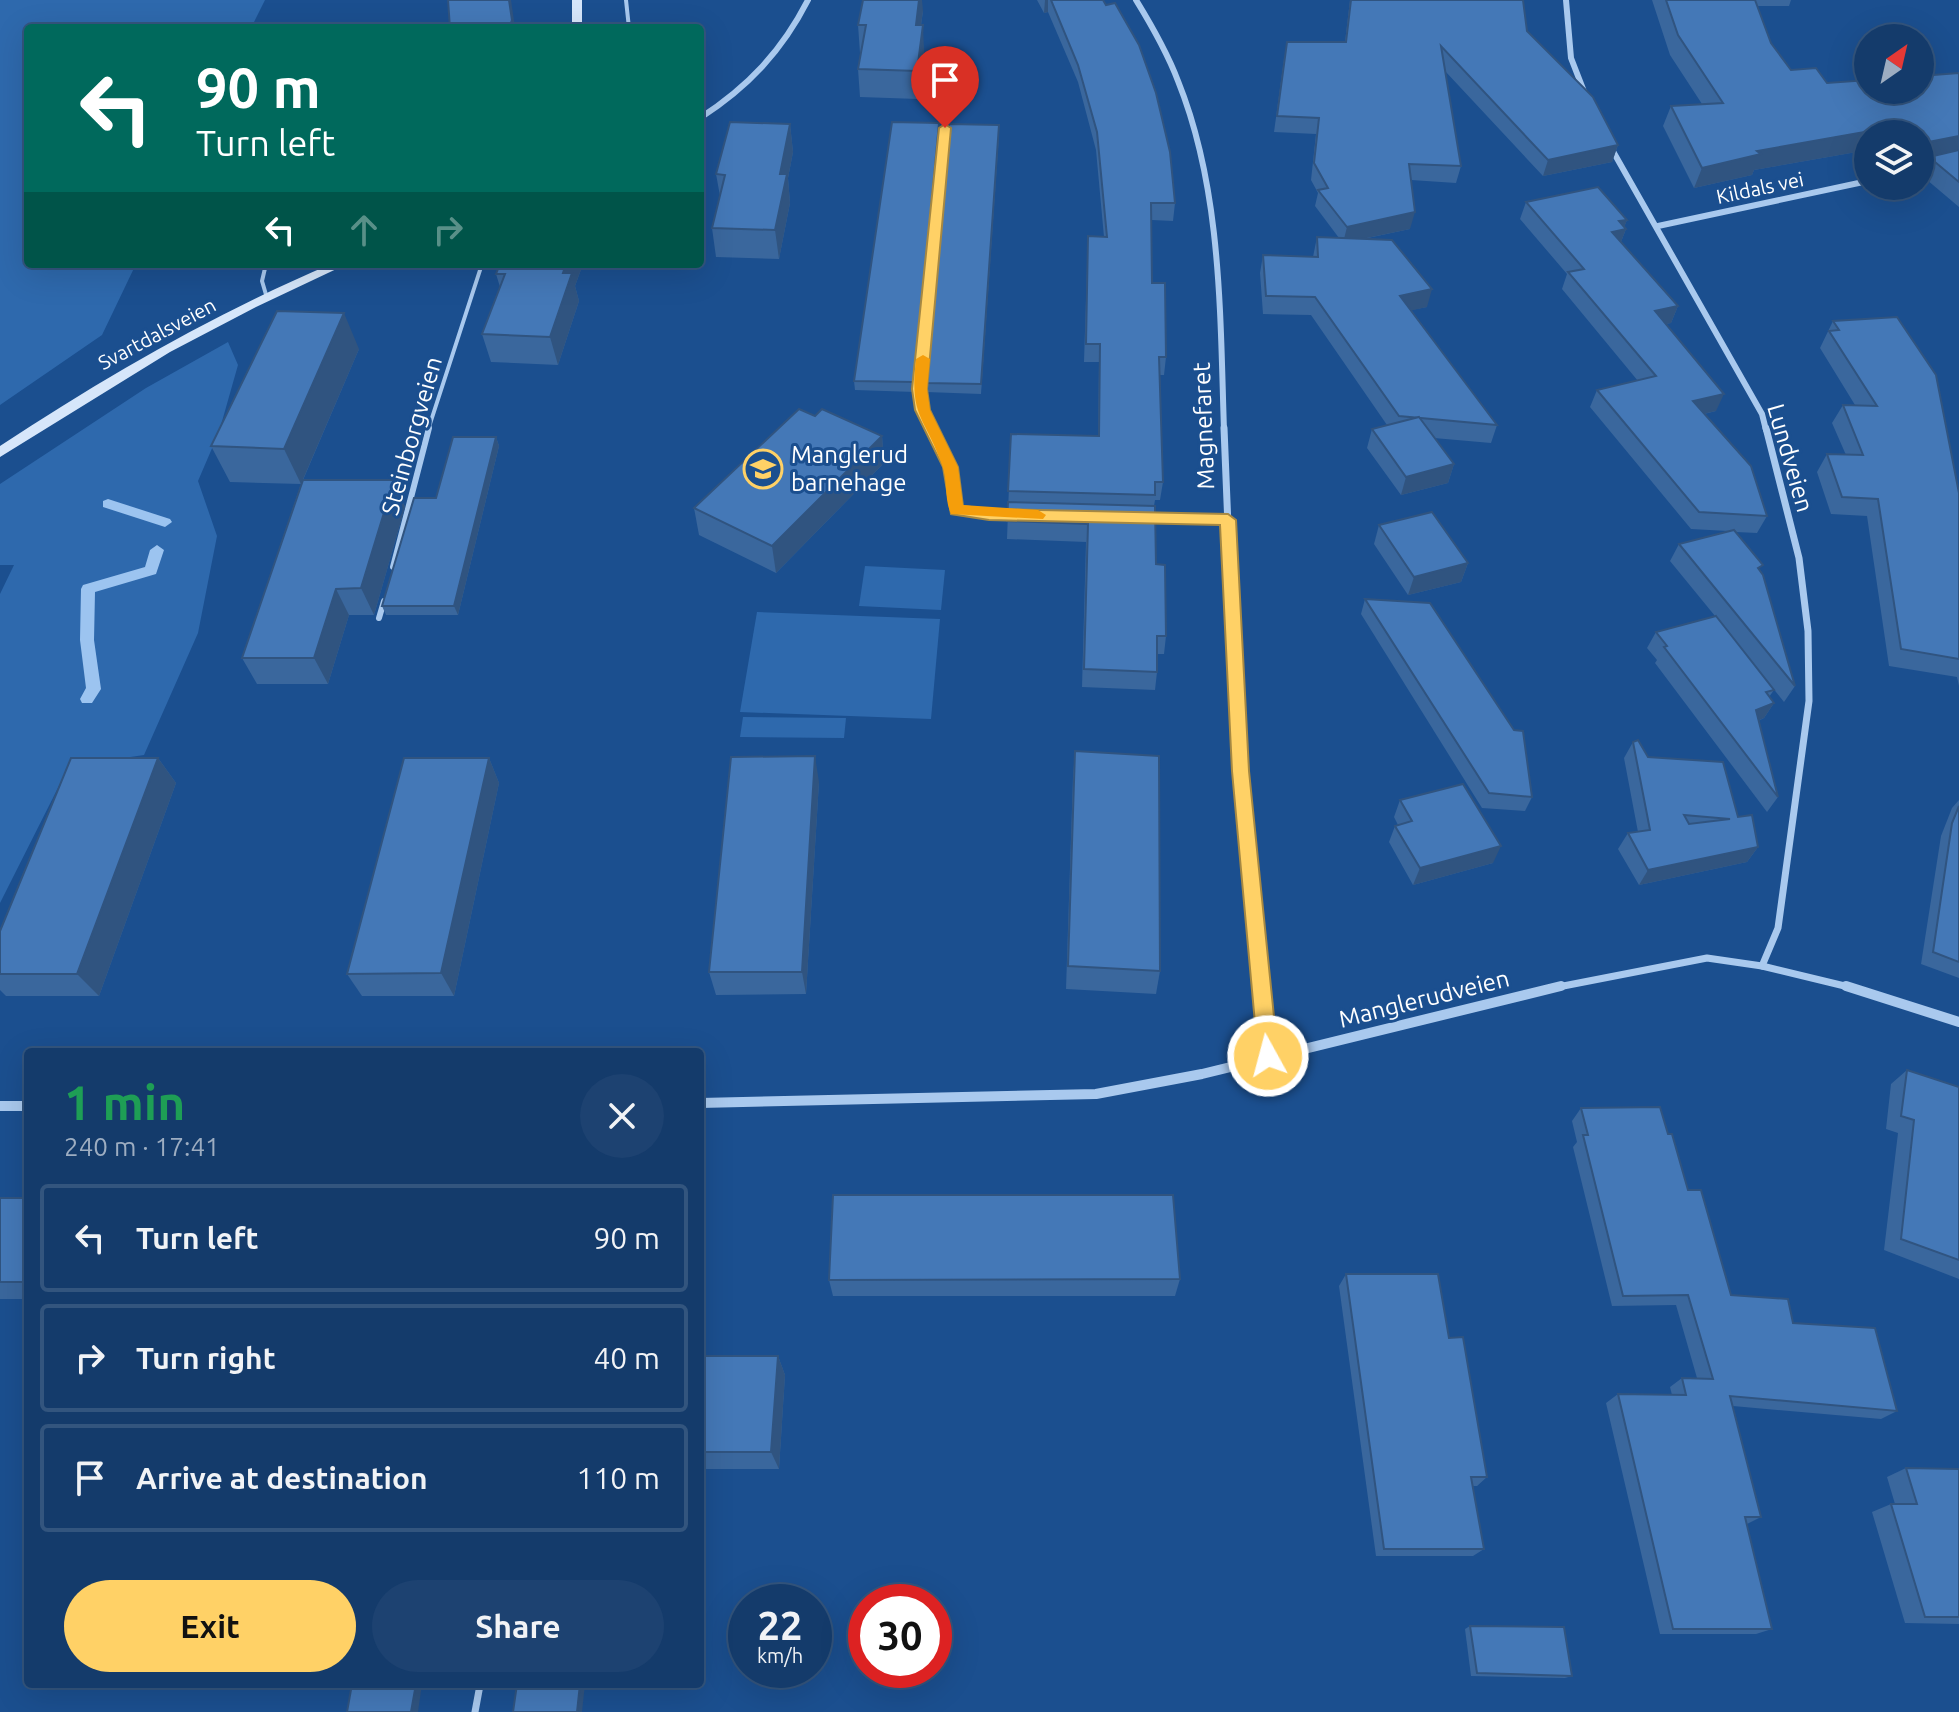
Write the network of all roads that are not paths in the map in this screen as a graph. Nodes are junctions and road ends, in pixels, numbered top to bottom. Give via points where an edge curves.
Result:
1 (577, 0) edge
2 (626, 0) edge
3 (808, 0) edge
4 (1136, 0) edge
5 (1566, 0) edge
6 (577, 24) edge
7 (629, 24) edge
8 (1590, 107) edge
9 (704, 115) edge
10 (945, 128) edge
11 (1609, 143) edge
12 (1854, 184) edge
13 (1658, 226) junction
14 (265, 268) edge
15 (332, 268) edge
16 (481, 268) edge
17 (267, 298) junction
18 (0, 452) edge
19 (1020, 515) edge
20 (1143, 518) edge
21 (1228, 520) junction
22 (391, 574) edge
23 (387, 589) edge
24 (379, 618) edge
25 (1762, 966) junction
26 (1959, 1022) edge
27 (1268, 1056) junction
28 (704, 1103) edge
29 (0, 1106) edge
30 (24, 1106) edge
31 (479, 1688) edge
32 (475, 1712) edge

1 - 6 street
2 - 7 lane
3 - 9 street via 760,74
4 - 21 street, Magnefaret via 1177,77 1203,161 1215,258
5 - 8 street via 1571,58
10 - 19 lane via 920,389 923,410 950,467 956,510
11 - 13 street, Lundveien
12 - 13 street, Kildals vei
13 - 25 street, Lundveien via 1762,414 1799,558 1809,701 1778,928
14 - 17 lane
15 - 17 street, Svartdalsveien
16 - 22 lane, Steinborgveien via 427,435
17 - 18 street, Svartdalsveien via 102,386
20 - 21 lane
21 - 27 street, Magnefaret via 1241,771
23 - 24 lane
25 - 26 street, Manglerudveien
25 - 27 street, Manglerudveien via 1707,958 1678,961
27 - 28 street, Manglerudveien via 1096,1094
29 - 30 street
31 - 32 lane

